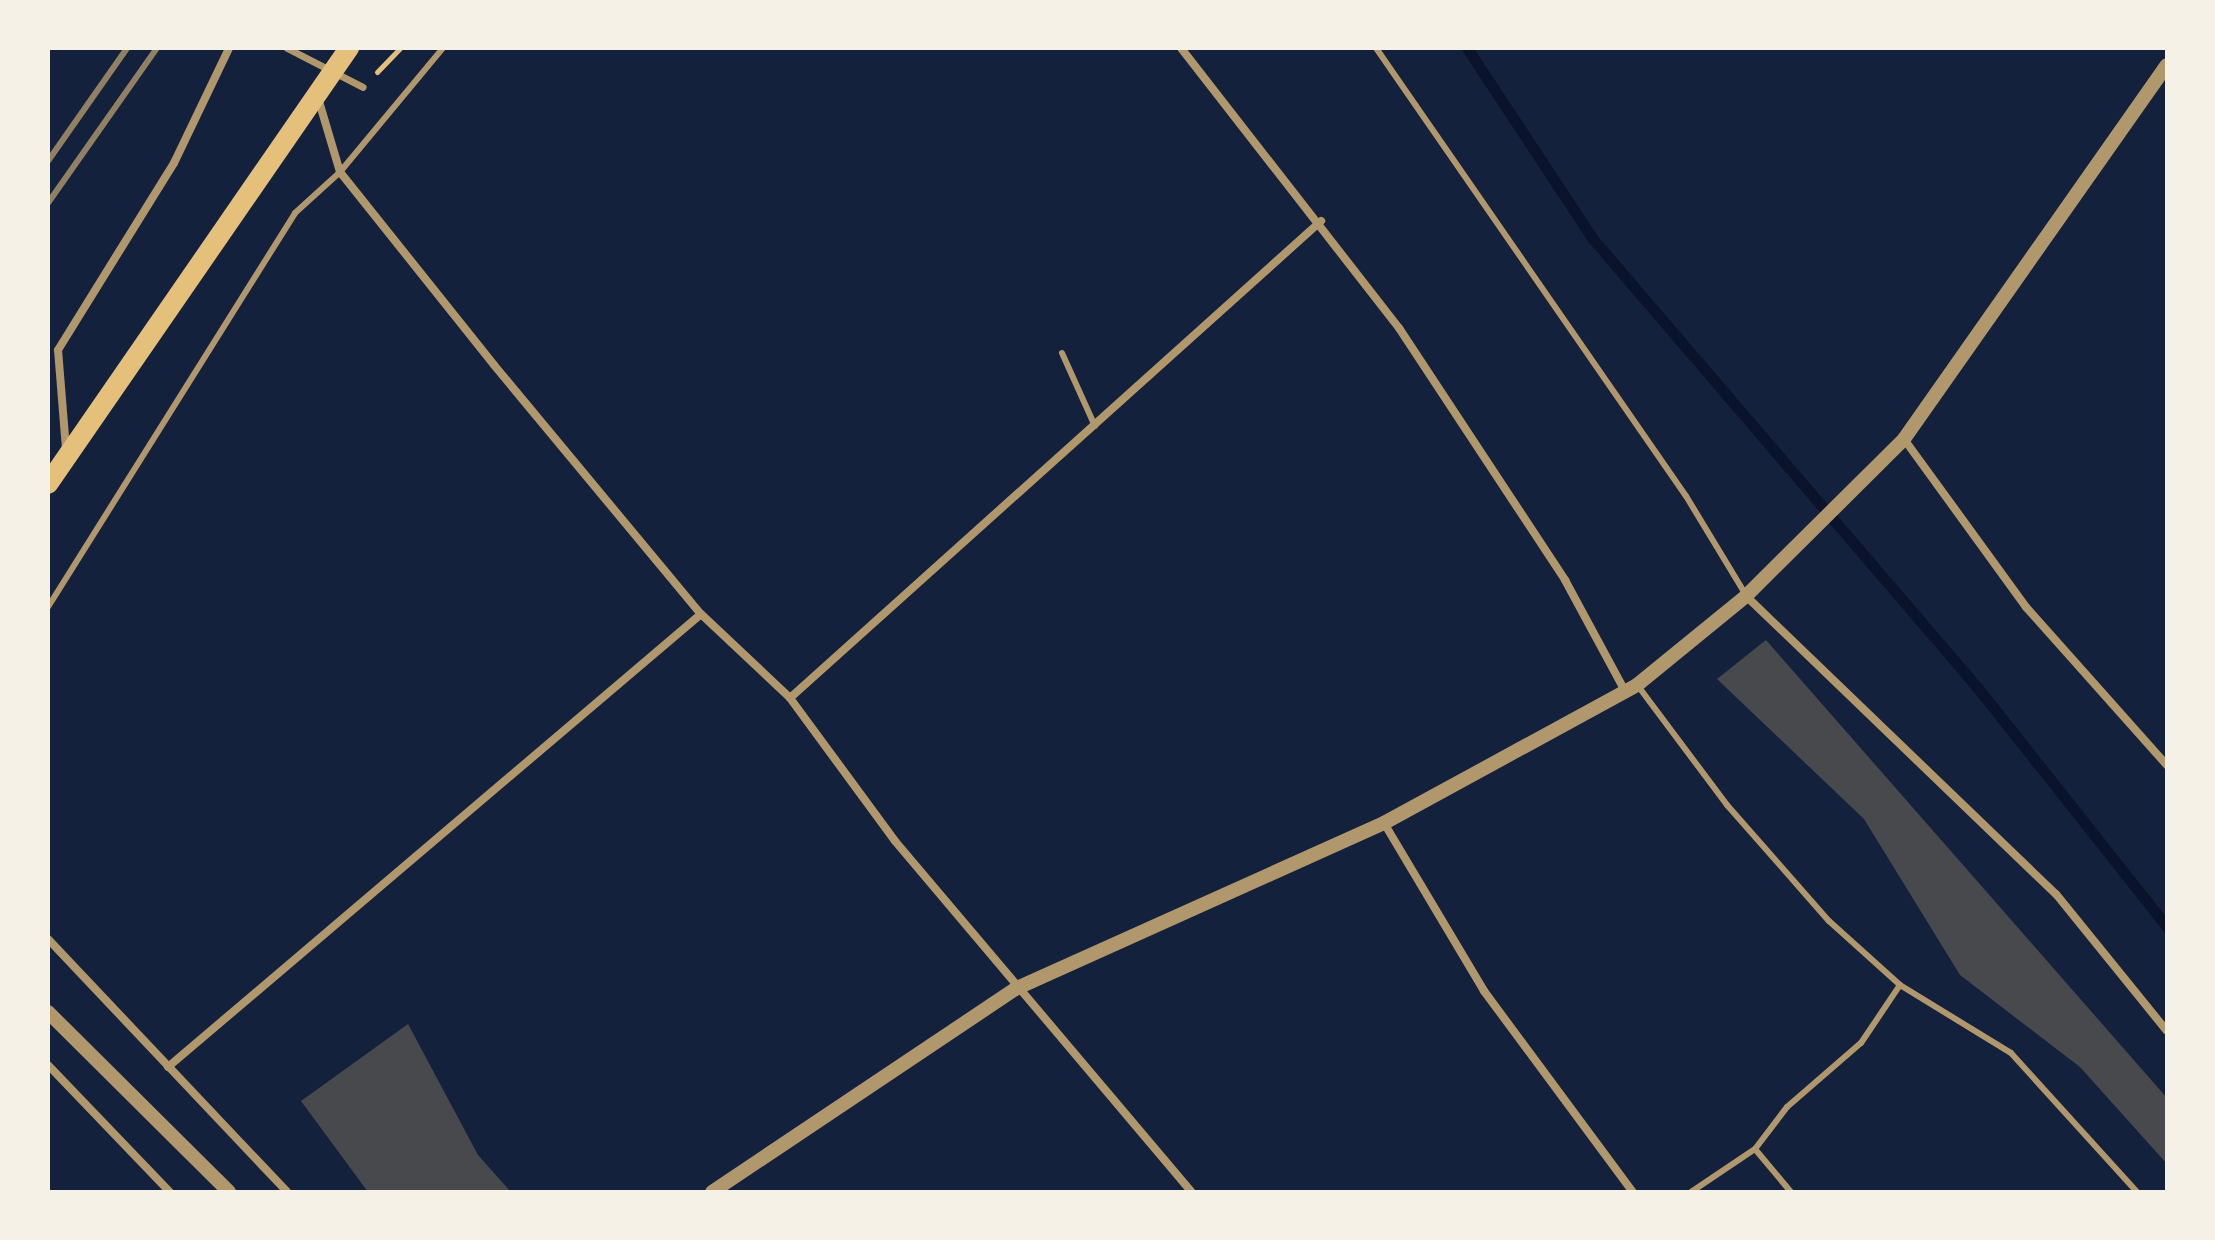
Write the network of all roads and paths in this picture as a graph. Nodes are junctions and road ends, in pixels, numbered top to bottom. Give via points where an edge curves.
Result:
1 (229, 48) edge
2 (287, 48) edge
3 (349, 48) edge
4 (443, 48) edge
5 (1181, 48) edge
6 (1376, 48) edge
7 (2167, 65) edge
8 (363, 87) dead end
9 (317, 93) junction
10 (340, 172) junction
11 (1321, 221) junction
12 (1062, 353) dead end
13 (1095, 426) junction
14 (1904, 439) junction
15 (66, 451) junction
16 (48, 484) edge
17 (1746, 596) junction
18 (48, 607) edge
19 (701, 614) junction
20 (1631, 687) junction
21 (790, 698) junction
22 (2167, 765) edge
23 (1384, 823) junction
24 (48, 939) edge
25 (1900, 985) junction
26 (1017, 988) junction
27 (48, 1012) edge
28 (2167, 1031) edge
29 (48, 1065) edge
30 (168, 1067) junction
31 (1755, 1149) junction
32 (170, 1192) edge
33 (229, 1192) edge
34 (287, 1192) edge
35 (712, 1192) edge
36 (1192, 1192) edge
37 (1633, 1192) edge
38 (1691, 1192) edge
39 (1791, 1192) edge
40 (2137, 1192) edge

1 - 15 street via 174,163 58,350
2 - 8 street
3 - 9 main road
4 - 10 lane
5 - 11 street
6 - 17 lane via 1686,496
7 - 14 street
9 - 10 street
9 - 15 main road
10 - 18 lane via 295,213
10 - 19 street
11 - 13 street
11 - 20 street via 1480,446
12 - 13 lane
13 - 21 street
14 - 17 street
14 - 22 street via 2026,607
15 - 16 main road
17 - 20 street
17 - 28 street via 2056,894
19 - 21 street
19 - 30 street
20 - 23 street via 1567,729
20 - 25 lane via 1829,921
21 - 26 street
23 - 26 street
23 - 37 street via 1484,991
24 - 30 street
25 - 31 lane via 1861,1043 1787,1107
25 - 40 lane via 2011,1053
26 - 35 street
26 - 36 street
27 - 33 street
29 - 32 street
30 - 34 street
31 - 38 lane
31 - 39 lane

